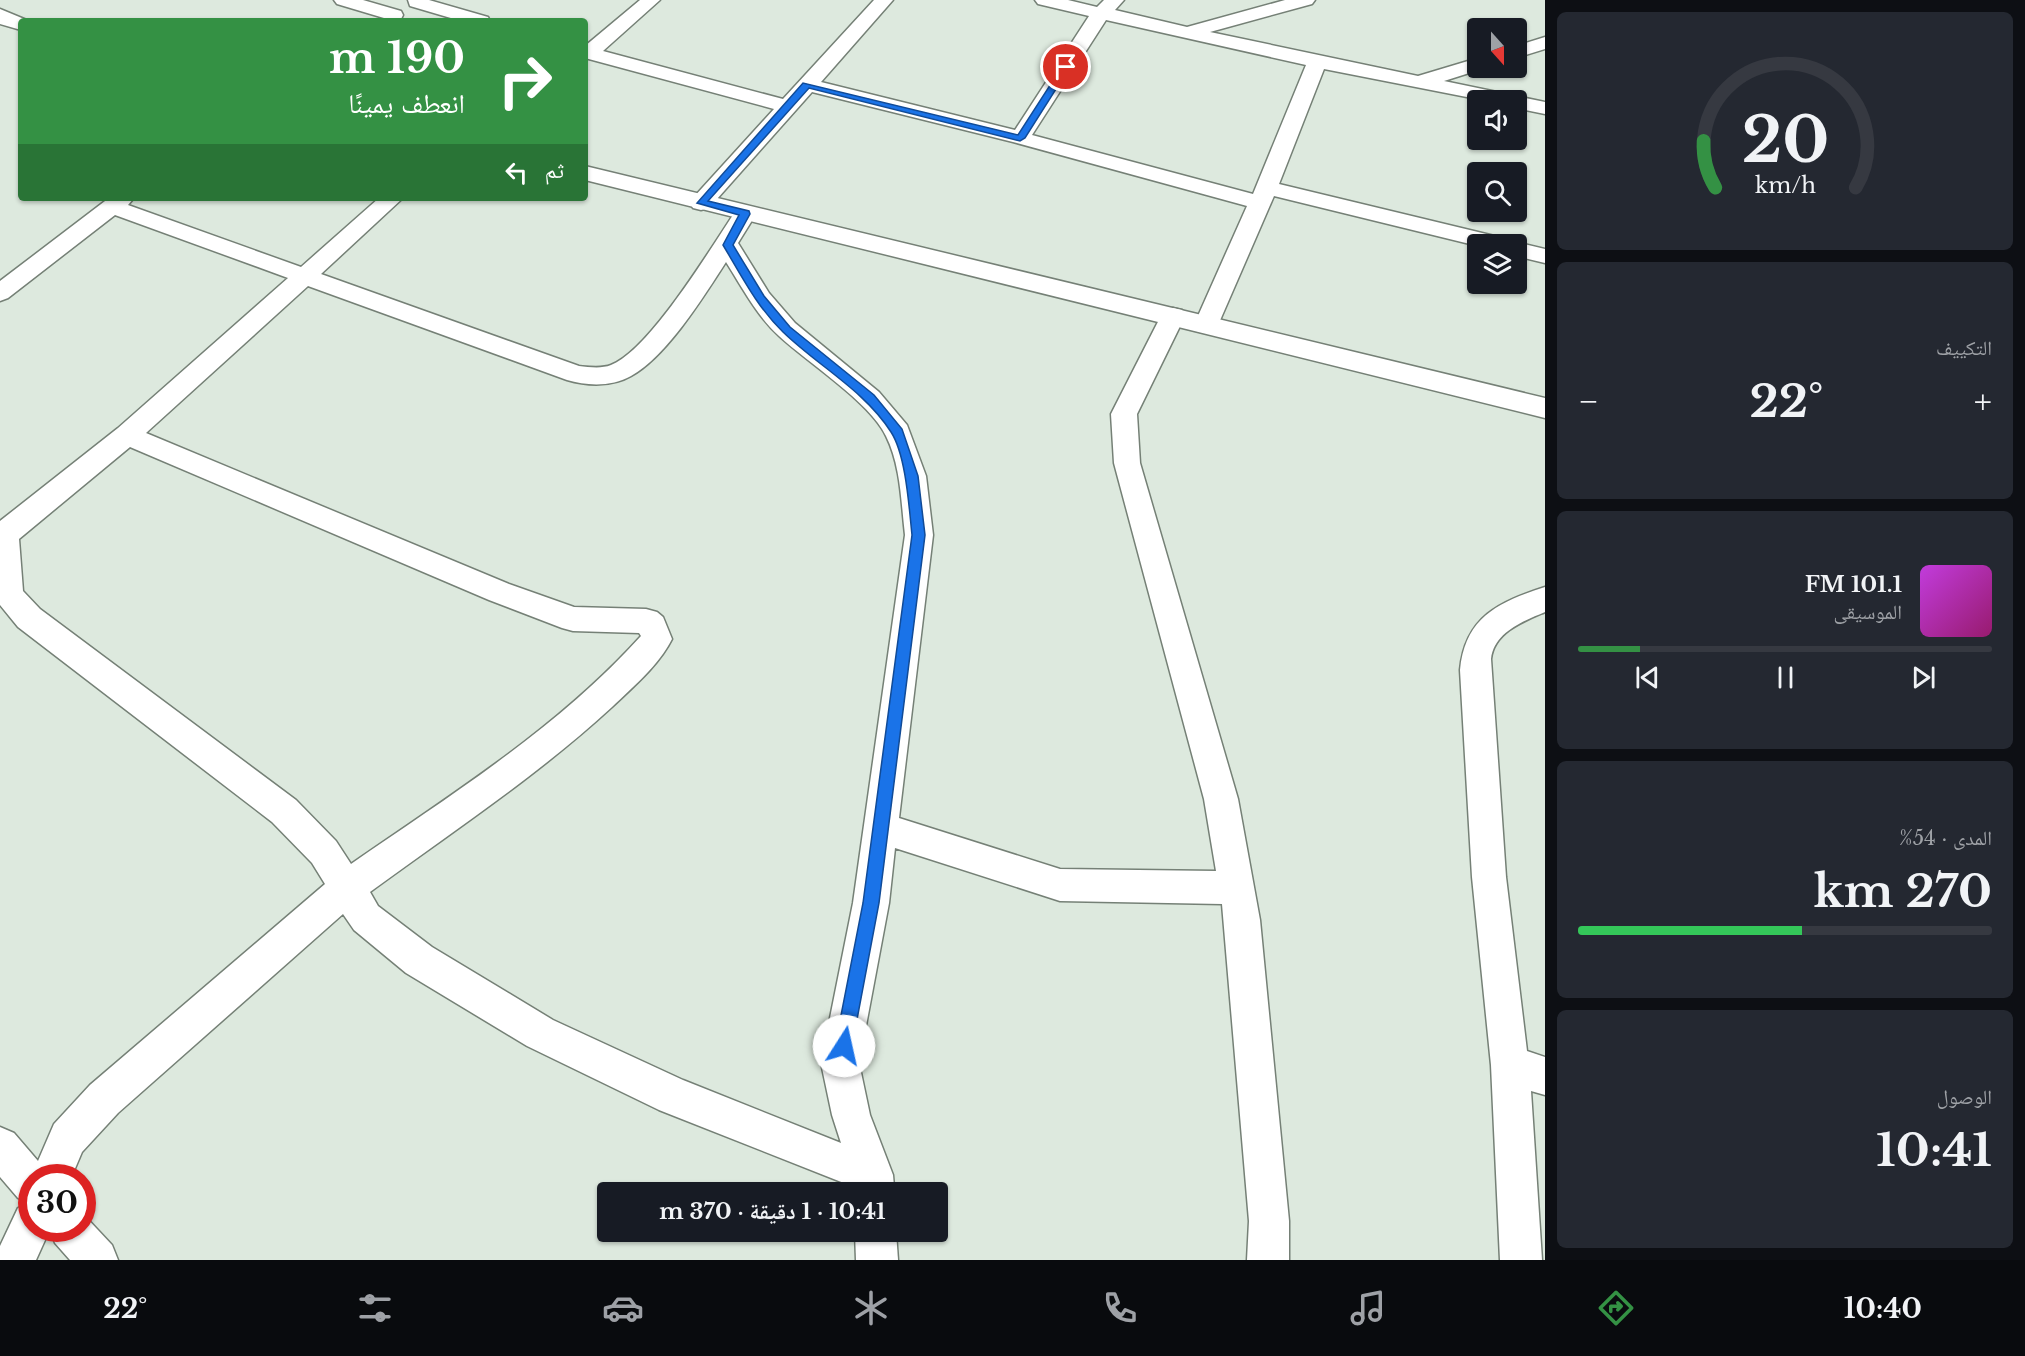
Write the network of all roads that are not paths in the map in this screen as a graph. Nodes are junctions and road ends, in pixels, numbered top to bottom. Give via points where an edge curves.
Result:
1 (343, 0) edge
2 (651, 0) edge
3 (884, 0) edge
4 (1044, 0) edge
5 (1306, 0) edge
6 (417, 1) edge
7 (1107, 7) edge
8 (390, 18) edge
9 (471, 18) edge
10 (1189, 32) junction
11 (1545, 44) edge
12 (1527, 49) edge
13 (588, 51) edge
14 (588, 52) edge
15 (1317, 62) junction
16 (1467, 67) edge
17 (1422, 81) junction
18 (807, 85) junction
19 (1467, 91) edge
20 (1527, 104) edge
21 (788, 107) junction
22 (1545, 108) edge
23 (1020, 138) junction
24 (588, 174) edge
25 (1263, 195) junction
26 (389, 201) edge
27 (118, 202) edge
28 (702, 203) junction
29 (745, 214) junction
30 (1467, 237) edge
31 (728, 245) junction
32 (1527, 252) edge
33 (1545, 256) edge
34 (306, 276) junction
35 (0, 293) edge
36 (1173, 316) junction
37 (1206, 325) junction
38 (1545, 408) edge
39 (127, 435) junction
40 (2, 533) edge
41 (1545, 599) edge
42 (880, 828) junction
43 (347, 888) junction
44 (1237, 888) junction
45 (1528, 1070) edge
46 (0, 1147) edge
47 (57, 1164) edge
48 (18, 1168) edge
49 (868, 1182) edge
50 (872, 1182) edge
51 (23, 1242) edge
52 (82, 1242) edge
53 (876, 1242) edge
54 (15, 1260) edge
55 (97, 1260) edge
56 (877, 1260) edge
57 (1268, 1260) edge
58 (1521, 1260) edge

1 - 8 street
2 - 13 street
3 - 18 street
4 - 7 street
5 - 10 street
6 - 8 street
6 - 9 street
7 - 10 street
7 - 23 street
10 - 15 street
11 - 12 street
14 - 21 street
15 - 17 street
15 - 25 street
16 - 17 street
17 - 19 street
18 - 21 street
18 - 23 street
20 - 22 street
21 - 28 street
23 - 25 street
24 - 28 street
25 - 30 street
25 - 37 street
26 - 34 street
27 - 34 street
27 - 35 street
28 - 29 street
29 - 31 street
29 - 36 street
31 - 34 street via 643,356 623,370 603,377 576,374
31 - 42 street via 759,298 786,329 870,398 898,432 912,476 919,535
32 - 33 street
34 - 39 street
36 - 37 street
36 - 44 street via 1124,414 1127,463 1221,799
37 - 38 street
39 - 40 street
39 - 43 street via 499,592 573,619 646,621 652,626 657,639 627,673 556,738
40 - 43 street via 9,595 29,618 284,811 324,852
41 - 45 street via 1490,628 1478,646 1475,670 1489,877
42 - 44 street via 1060,885
42 - 50 street via 871,903 840,1063 850,1115
43 - 47 street via 104,1100 68,1138
43 - 49 street via 366,918 419,960 540,1033
44 - 57 street via 1267,1198
45 - 58 street
46 - 48 street
51 - 54 street
52 - 55 street
53 - 56 street

